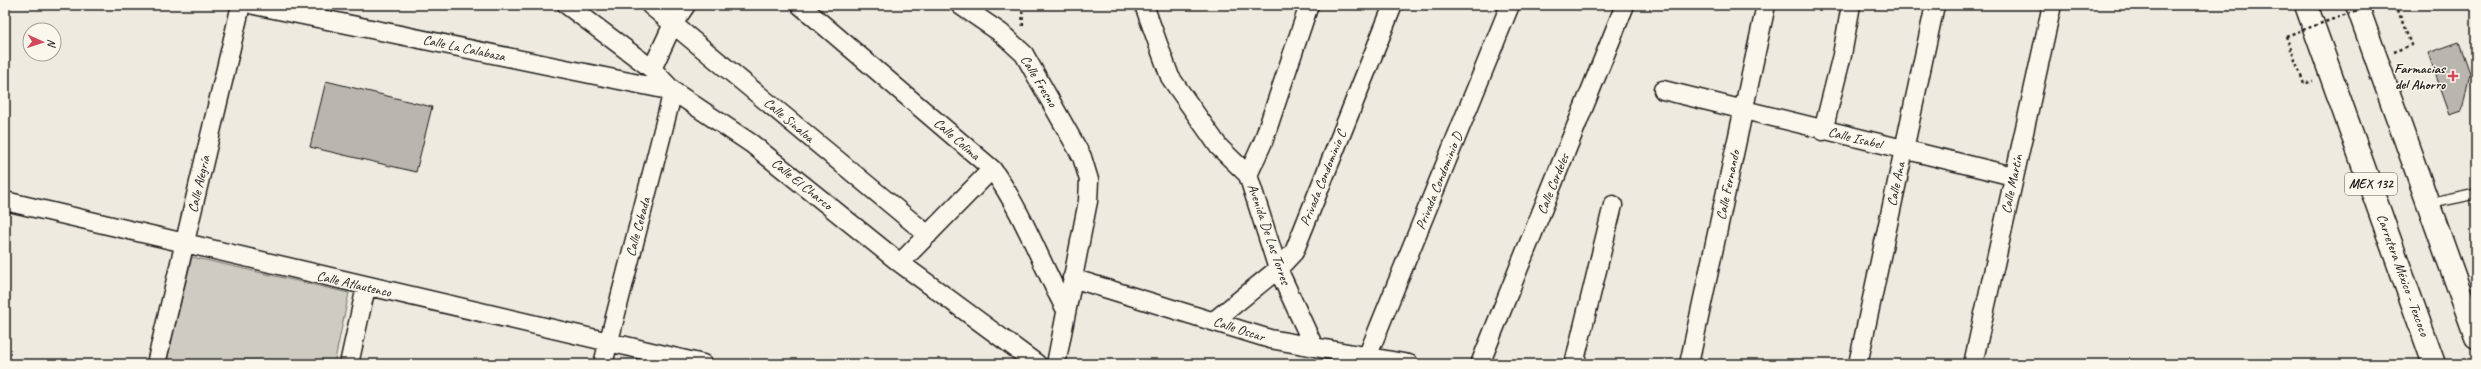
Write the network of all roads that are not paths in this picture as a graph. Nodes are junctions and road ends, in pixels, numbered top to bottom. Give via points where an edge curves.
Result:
1 (241, 5) edge
2 (254, 5) edge
3 (567, 5) edge
4 (650, 5) edge
5 (686, 5) edge
6 (800, 5) edge
7 (960, 5) edge
8 (1144, 5) edge
9 (1309, 5) edge
10 (1393, 5) edge
11 (1510, 5) edge
12 (1625, 5) edge
13 (1766, 5) edge
14 (1851, 5) edge
15 (1935, 5) edge
16 (2052, 5) edge
17 (2306, 5) edge
18 (2357, 5) edge
19 (673, 24) junction
20 (652, 69) junction
21 (1663, 90) dead end
22 (673, 91) junction
23 (1744, 111) junction
24 (1823, 131) junction
25 (1904, 150) junction
26 (992, 169) junction
27 (1248, 175) junction
28 (2013, 176) junction
29 (2476, 194) edge
30 (5, 201) edge
31 (2428, 204) junction
32 (1612, 206) dead end
33 (928, 235) junction
34 (184, 244) junction
35 (900, 263) junction
36 (1278, 269) junction
37 (1072, 278) junction
38 (366, 287) junction
39 (1066, 310) junction
40 (2472, 310) edge
41 (1214, 321) junction
42 (2476, 337) edge
43 (608, 342) junction
44 (1314, 347) junction
45 (1367, 357) junction
46 (156, 364) edge
47 (349, 364) edge
48 (603, 364) edge
49 (703, 364) edge
50 (1037, 364) edge
51 (1056, 364) edge
52 (1409, 364) edge
53 (1480, 364) edge
54 (1574, 364) edge
55 (1689, 364) edge
56 (1858, 364) edge
57 (1973, 364) edge
58 (2434, 364) edge

1 - 34 street, Calle Alegría
2 - 22 street, Calle La Calabaza
3 - 20 street, Calle El Charco
4 - 19 street, Calle Sinaloa
5 - 19 street
6 - 26 street, Calle Colima
7 - 37 street, Calle Fresno via 1001,33 1024,54 1082,157 1089,180 1088,201
8 - 27 street, Avenida De Las Torres via 1170,77 1219,147
9 - 27 street via 1263,142
10 - 36 street, Privada Condominio C via 1294,252
11 - 45 street, Privada Condominio D
12 - 53 street, Calle Cordeles
13 - 23 street, Calle Fernando
14 - 24 street via 1842,55
15 - 25 street, Calle Ana
16 - 28 street, Calle Martín
17 - 58 highway, Carretera México - Texcoco / MEX 132
18 - 31 highway, MEX 132
19 - 20 street
19 - 33 street, Calle Sinaloa
20 - 22 street, Calle El Charco
21 - 23 street, Calle Isabel
22 - 35 street, Calle El Charco via 752,144
22 - 43 street, Calle Cebada
23 - 24 street, Calle Isabel
23 - 55 street, Calle Fernando
24 - 25 street, Calle Isabel
25 - 28 street, Calle Isabel
25 - 56 street, Calle Ana
26 - 33 street
26 - 39 street, Calle Colima via 1010,193
27 - 36 street, Avenida De Las Torres
28 - 57 street, Calle Martín
29 - 31 lane
30 - 34 street, Calle Atlautenco
31 - 40 highway, MEX 132
32 - 54 street
33 - 35 street
34 - 38 street, Calle Atlautenco
34 - 46 street, Calle Alegría
35 - 50 street, Calle El Charco
36 - 41 street, Privada Condominio C
36 - 44 street, Avenida De Las Torres
37 - 39 street, Calle Fresno
37 - 41 street, Calle Oscar
38 - 43 street, Calle Atlautenco
38 - 47 street
39 - 51 street, Calle Fresno
40 - 42 highway, MEX 132
41 - 44 street, Calle Oscar via 1270,339
43 - 48 street, Calle Cebada
43 - 49 street, Calle Atlautenco
44 - 45 street, Calle Oscar
45 - 52 street, Calle Oscar

